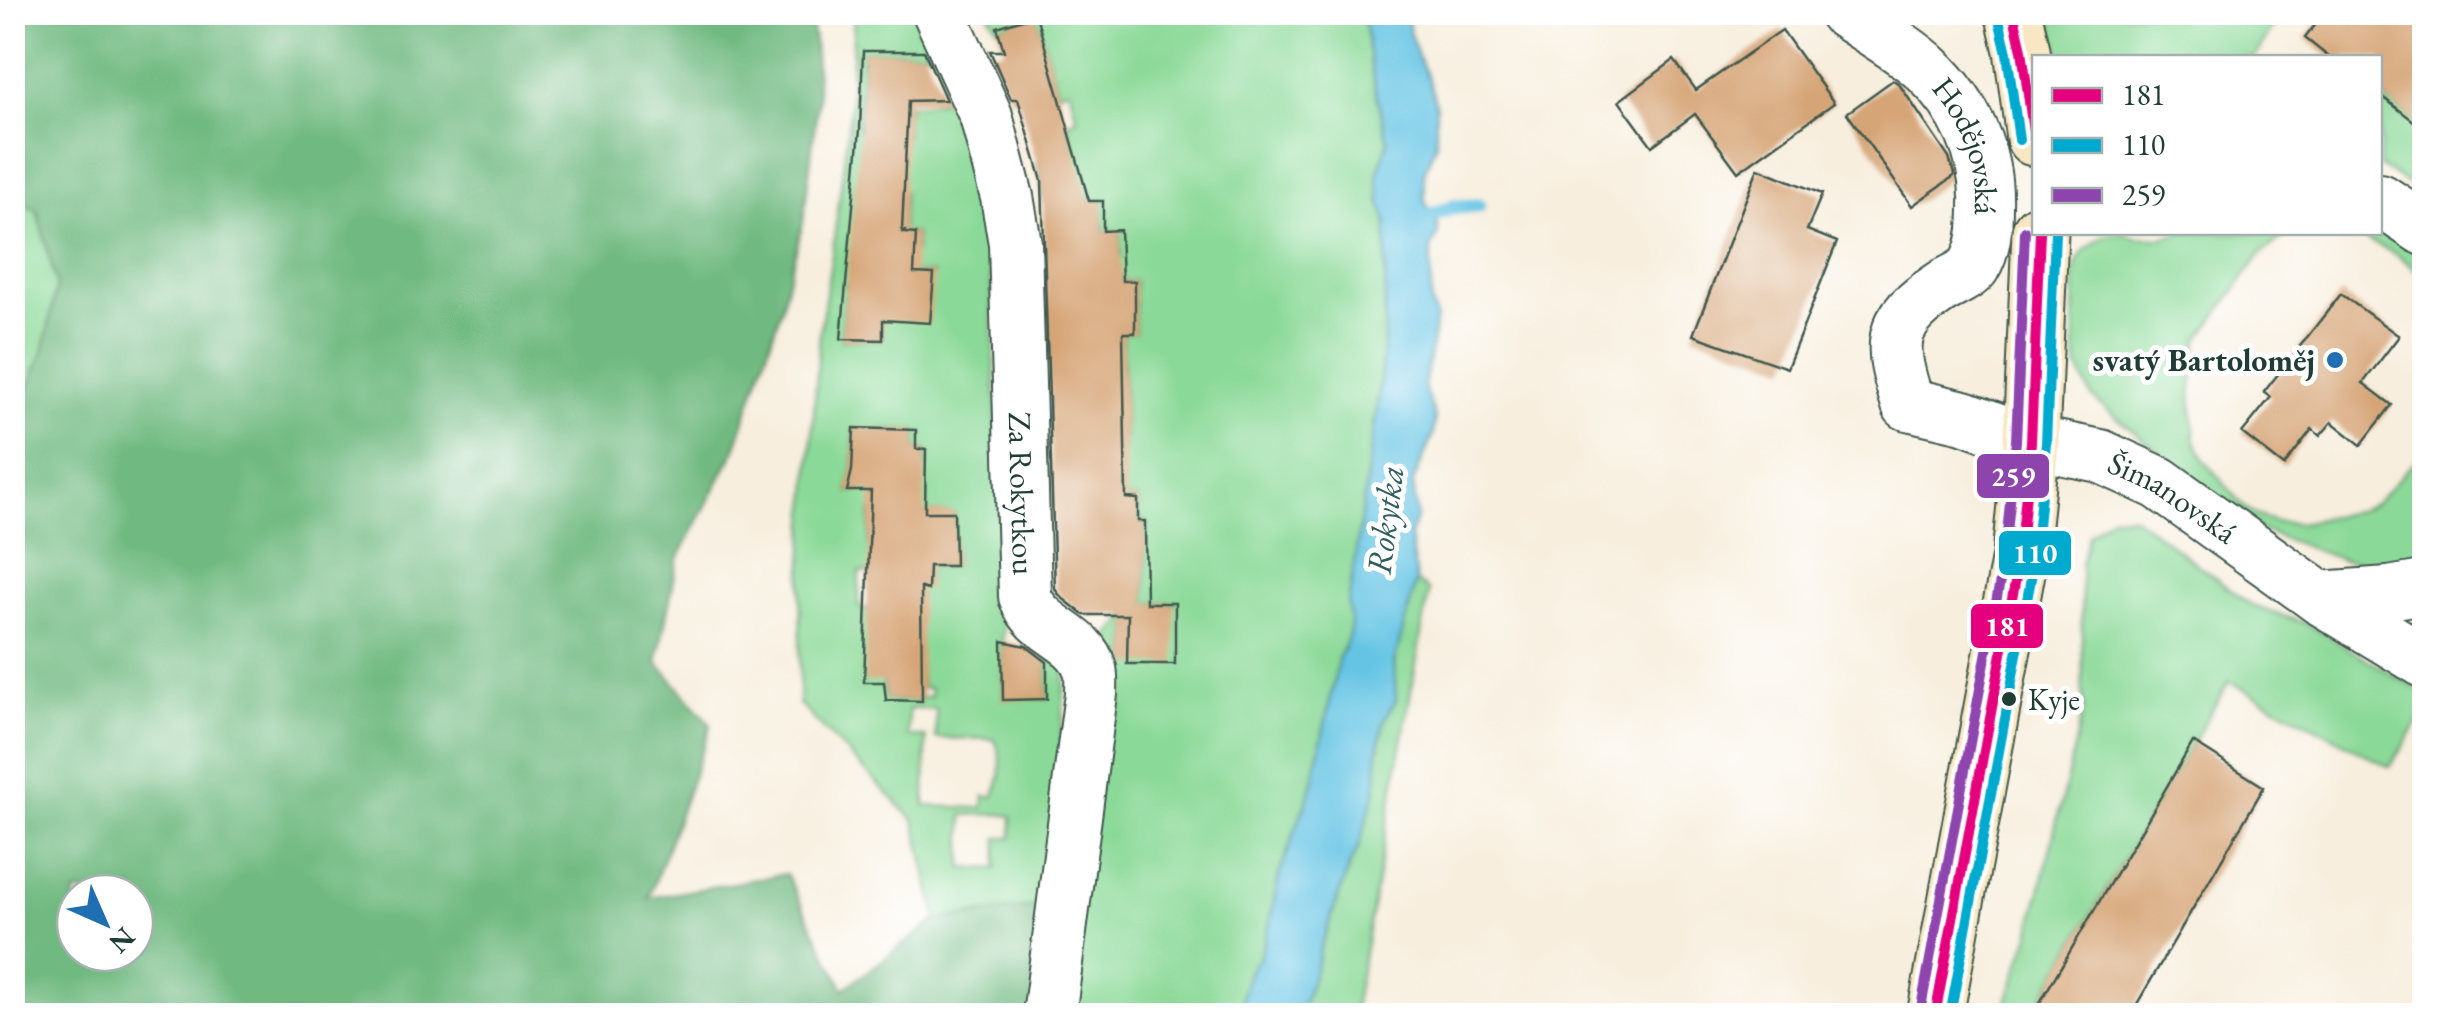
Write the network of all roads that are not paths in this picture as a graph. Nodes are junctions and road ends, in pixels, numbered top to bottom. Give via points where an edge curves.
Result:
1 (939, 12) edge
2 (1845, 12) edge
3 (2013, 12) edge
4 (2032, 123) edge
5 (2382, 201) edge
6 (2424, 228) edge
7 (2040, 235) edge
8 (2031, 442) junction
9 (2424, 587) edge
10 (2309, 591) junction
11 (2424, 661) edge
12 (1049, 1016) edge
13 (1935, 1016) edge

1 - 12 street, Za Rokytkou via 986,116 1016,243 1025,596 1038,620 1068,638 1090,668
2 - 8 street, Hodějovská via 1926,67 1954,100 1982,154 1986,234 1973,268 1920,301 1895,344 1908,404
3 - 4 street
5 - 6 street
7 - 8 street
8 - 10 street, Šimanovská via 2100,456 2158,483
8 - 13 street via 2020,556
9 - 10 street
10 - 11 street, Šimanovská

